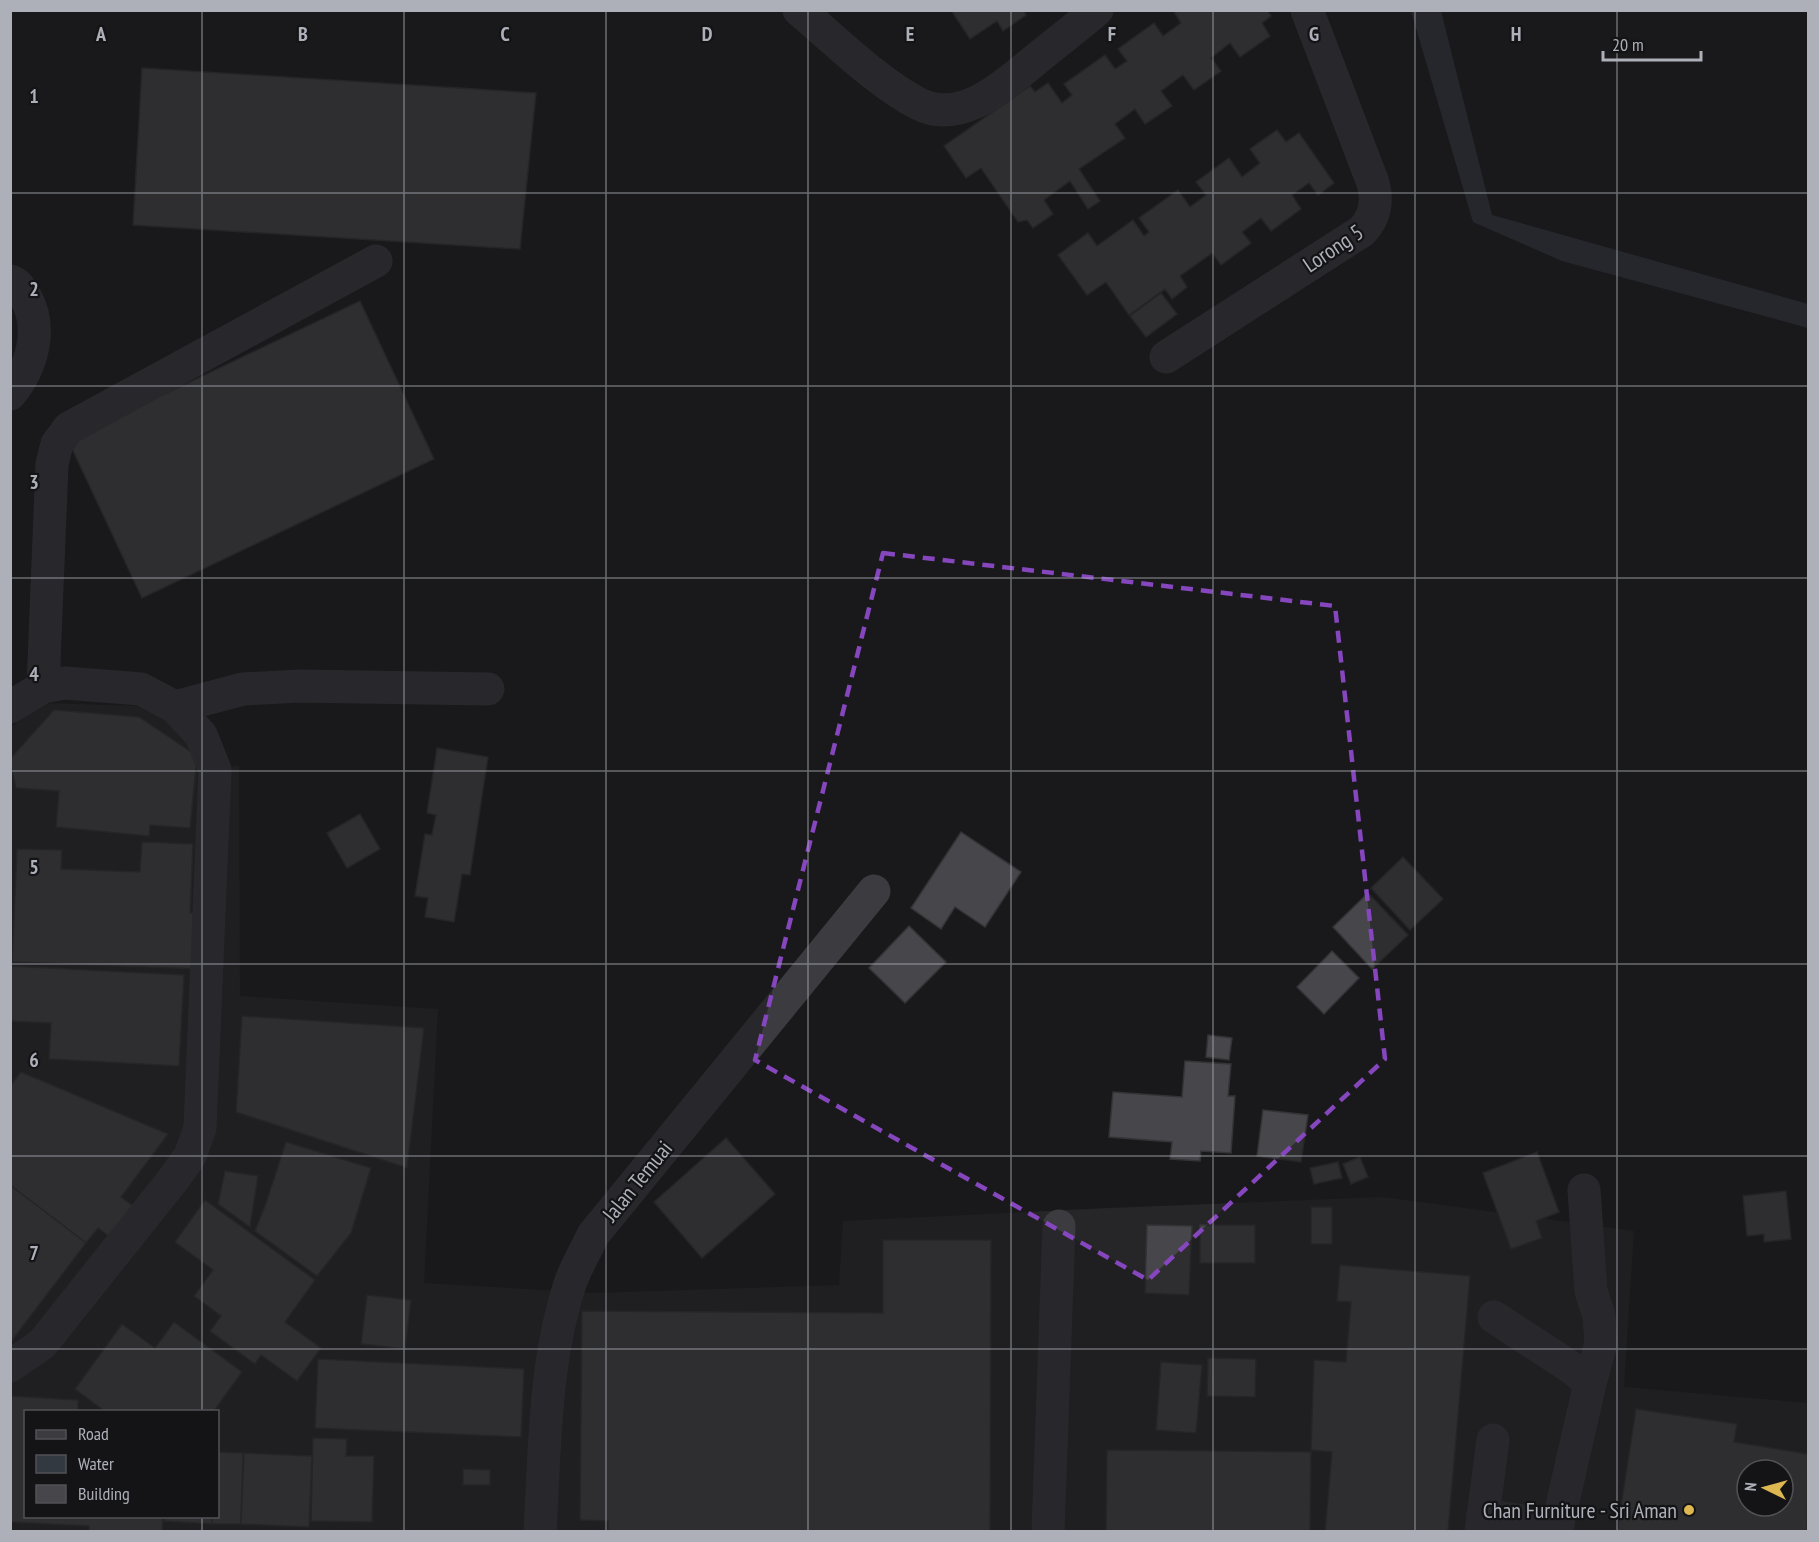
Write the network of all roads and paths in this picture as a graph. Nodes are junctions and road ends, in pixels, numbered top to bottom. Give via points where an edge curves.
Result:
1 (800, 10) edge
2 (1097, 10) edge
3 (1307, 10) edge
4 (376, 261) dead end
5 (10, 281) edge
6 (1166, 357) dead end
7 (10, 394) edge
8 (43, 687) junction
9 (488, 689) dead end
10 (10, 707) edge
11 (174, 707) junction
12 (874, 891) dead end
13 (1584, 1190) dead end
14 (1059, 1226) dead end
15 (1494, 1317) dead end
16 (10, 1366) edge
17 (1590, 1383) junction
18 (1493, 1440) dead end
19 (1482, 1523) edge
20 (1557, 1529) edge
21 (540, 1532) edge
22 (1048, 1532) edge

1 - 2 street via 882,79 920,104 949,110 995,92
3 - 6 street, Lorong 5 via 1373,183 1375,209 1370,223
4 - 8 street via 69,428 57,444 52,464
5 - 7 street via 18,284 35,324 28,368
8 - 10 street
8 - 11 street via 65,683 141,689
9 - 11 street via 243,689
11 - 16 street via 201,735 215,770 200,1128 190,1156 172,1181 42,1344
12 - 21 street, Jalan Temuai via 593,1235 572,1279 559,1322 551,1367
13 - 17 street via 1590,1291 1599,1316 1601,1343
14 - 22 street
15 - 17 street
17 - 20 street
18 - 19 street
19 - 20 street

